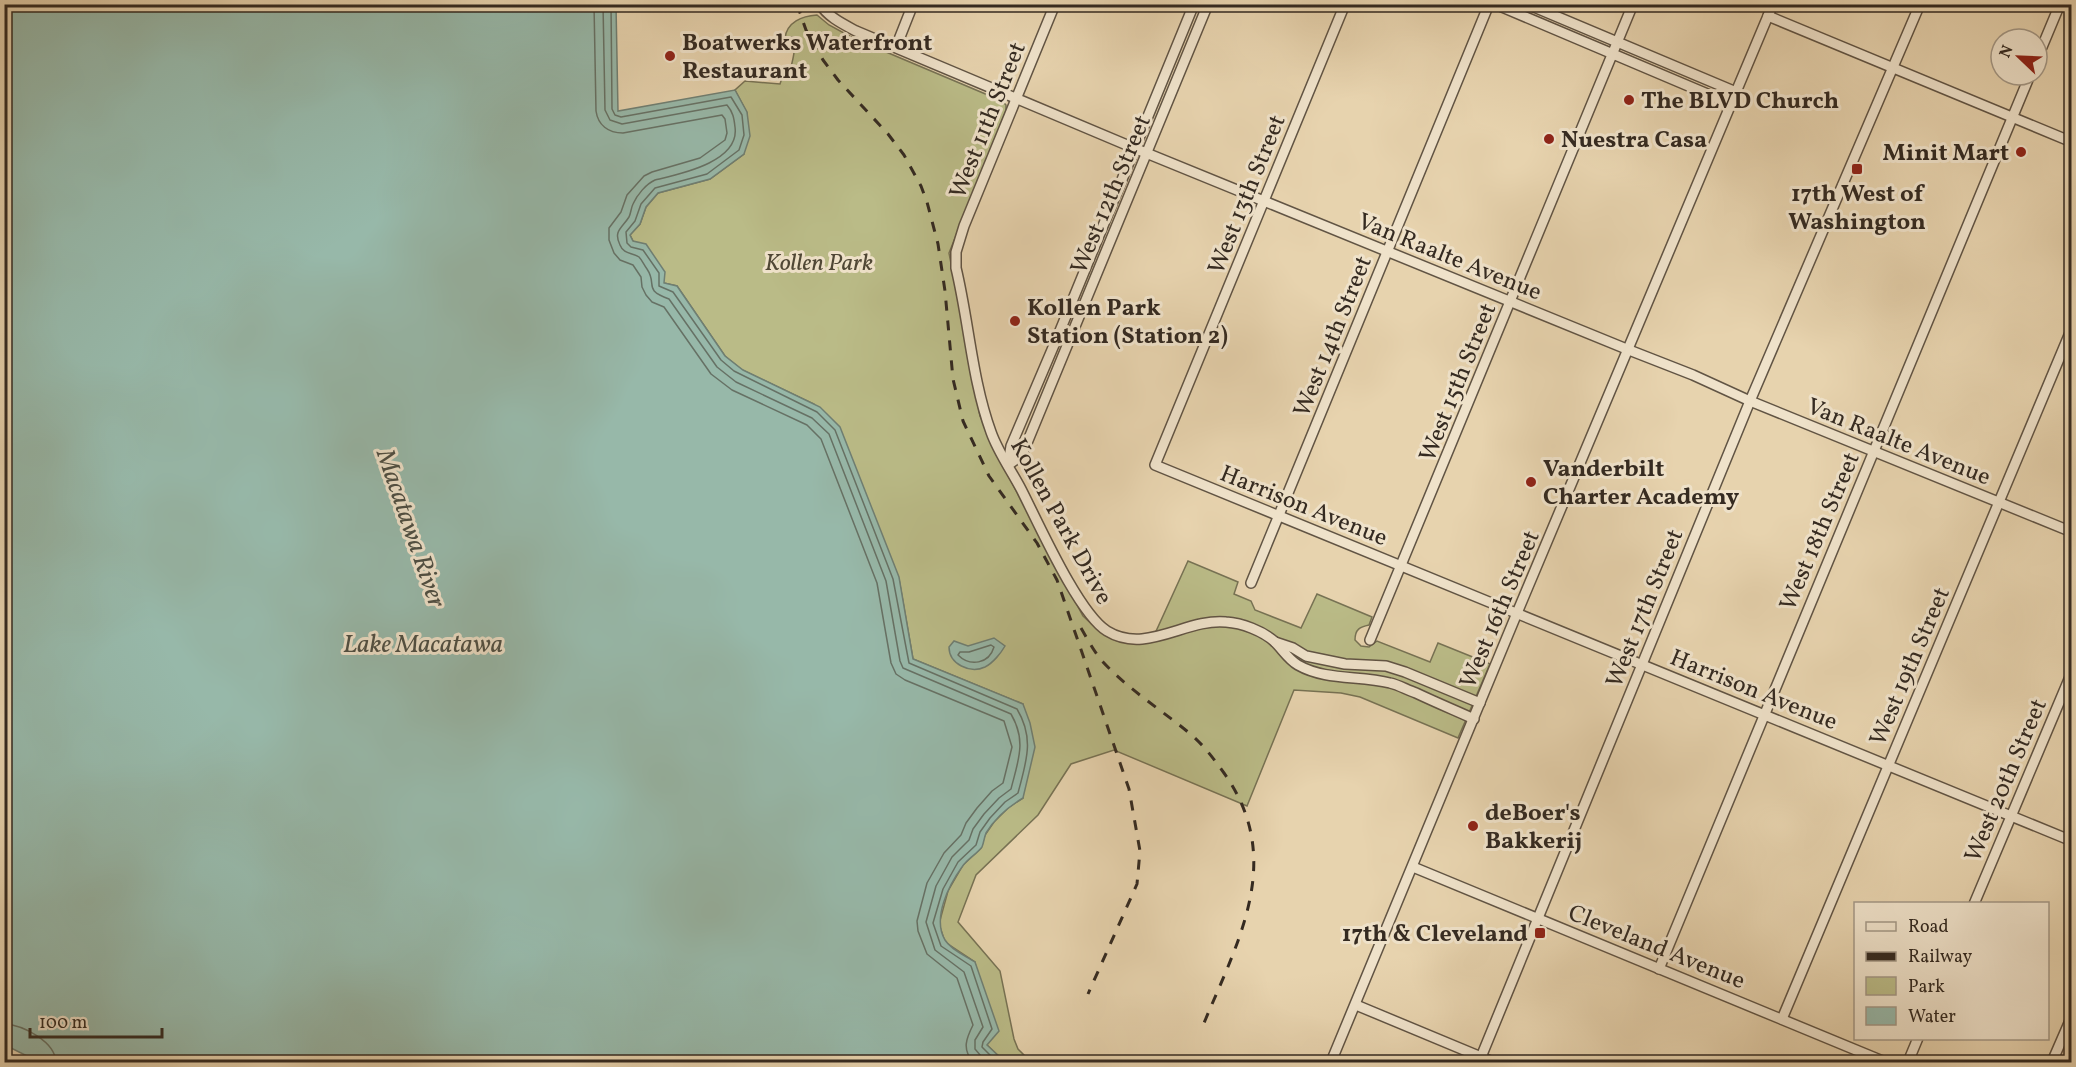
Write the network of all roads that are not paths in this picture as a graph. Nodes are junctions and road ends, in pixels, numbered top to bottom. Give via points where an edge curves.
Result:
1 (820, 4) edge
2 (913, 4) edge
3 (1055, 4) edge
4 (1194, 4) edge
5 (1208, 4) edge
6 (1345, 4) edge
7 (1489, 4) edge
8 (1495, 4) edge
9 (1527, 4) edge
10 (1632, 4) edge
11 (1773, 4) edge
12 (1920, 4) edge
13 (2060, 4) edge
14 (1768, 16) junction
15 (2049, 30) edge
16 (1617, 42) junction
17 (896, 47) junction
18 (1613, 53) junction
19 (1892, 69) junction
20 (2026, 87) edge
21 (1736, 92) junction
22 (1017, 98) junction
23 (1731, 104) junction
24 (2013, 118) junction
25 (2072, 142) edge
26 (1134, 148) junction
27 (1148, 154) junction
28 (1265, 200) junction
29 (956, 252) joint
30 (1388, 252) junction
31 (1510, 302) junction
32 (2072, 328) edge
33 (1629, 350) junction
34 (1750, 401) junction
35 (1874, 450) junction
36 (1008, 465) junction
37 (1155, 465) joint
38 (1998, 502) junction
39 (1279, 515) junction
40 (2072, 532) edge
41 (1402, 565) junction
42 (1251, 583) dead end
43 (1517, 613) junction
44 (1370, 640) dead end
45 (1275, 642) junction
46 (1642, 664) junction
47 (2072, 672) edge
48 (1480, 703) junction
49 (1764, 714) junction
50 (1474, 718) junction
51 (1888, 766) junction
52 (2010, 816) junction
53 (2072, 842) edge
54 (1413, 867) junction
55 (1974, 902) edge
56 (1536, 918) junction
57 (1659, 969) junction
58 (1356, 1005) junction
59 (2072, 1016) edge
60 (1782, 1019) junction
61 (1917, 1040) edge
62 (1480, 1060) edge
63 (1331, 1062) edge
64 (1493, 1062) edge
65 (1885, 1062) edge
66 (1908, 1062) edge
67 (2052, 1062) edge

1 - 17 street, Van Raalte Avenue via 839,22
2 - 17 street
3 - 22 street, West 11th Street
4 - 26 street, West 12th Street
5 - 27 street, West 12th Street
6 - 28 street, West 13th Street
7 - 30 street, West 14th Street
8 - 18 street
9 - 16 street
10 - 16 street, West 15th Street
11 - 14 street, West 16th Street
12 - 19 street, West 17th Street
13 - 15 street
14 - 19 street
14 - 21 street, West 16th Street
16 - 18 street, West 15th Street
16 - 21 street
17 - 22 street, Van Raalte Avenue
18 - 23 street
18 - 31 street, West 15th Street
19 - 24 street
19 - 34 street, West 17th Street
20 - 24 street, West 18th Street
21 - 23 street, West 16th Street
22 - 26 street, Van Raalte Avenue
22 - 29 street, West 11th Street
23 - 33 street, West 16th Street
24 - 25 street
24 - 35 street, West 18th Street
26 - 27 street, Van Raalte Avenue
26 - 36 street, West 12th Street via 1011,446
27 - 28 street, Van Raalte Avenue
27 - 36 street, West 12th Street via 1022,455
28 - 30 street, Van Raalte Avenue
28 - 37 street, West 13th Street
29 - 36 street, Kollen Park Drive via 982,402 991,432
30 - 31 street, Van Raalte Avenue
30 - 39 street, West 14th Street
31 - 33 street, Van Raalte Avenue
31 - 41 street, West 15th Street
32 - 38 street, West 19th Street
33 - 34 street, Van Raalte Avenue
33 - 43 street, West 16th Street
34 - 35 street, Van Raalte Avenue
34 - 46 street, West 17th Street
35 - 38 street, Van Raalte Avenue
35 - 49 street, West 18th Street
36 - 45 street, Kollen Park Drive via 1073,589 1094,621 1108,632 1126,639 1158,637 1193,626 1227,622 1248,627
37 - 39 street, Harrison Avenue
38 - 40 street, Van Raalte Avenue
38 - 51 street, West 19th Street
39 - 41 street, Harrison Avenue
39 - 42 street, West 14th Street
41 - 43 street, Harrison Avenue
41 - 44 street, West 15th Street
43 - 46 street, Harrison Avenue
43 - 48 street, West 16th Street
45 - 48 street, Kollen Park Drive via 1306,656 1386,666
45 - 50 street, Kollen Park Drive via 1286,657 1309,669 1392,683
46 - 49 street, Harrison Avenue
46 - 56 street, West 17th Street
47 - 52 street, West 20th Street
48 - 50 street, West 16th Street
49 - 51 street, Harrison Avenue
49 - 57 street, West 18th Street
50 - 54 street, West 16th Street
51 - 52 street, Harrison Avenue
51 - 60 street, West 19th Street
52 - 53 street, Harrison Avenue
52 - 55 street, West 20th Street
54 - 56 street, Cleveland Avenue
54 - 58 street, West 16th Street
56 - 57 street, Cleveland Avenue
56 - 62 street, West 17th Street
57 - 60 street, Cleveland Avenue
58 - 62 street
58 - 63 street, West 16th Street
59 - 67 street
60 - 65 street, Cleveland Avenue
61 - 66 street
62 - 64 street

